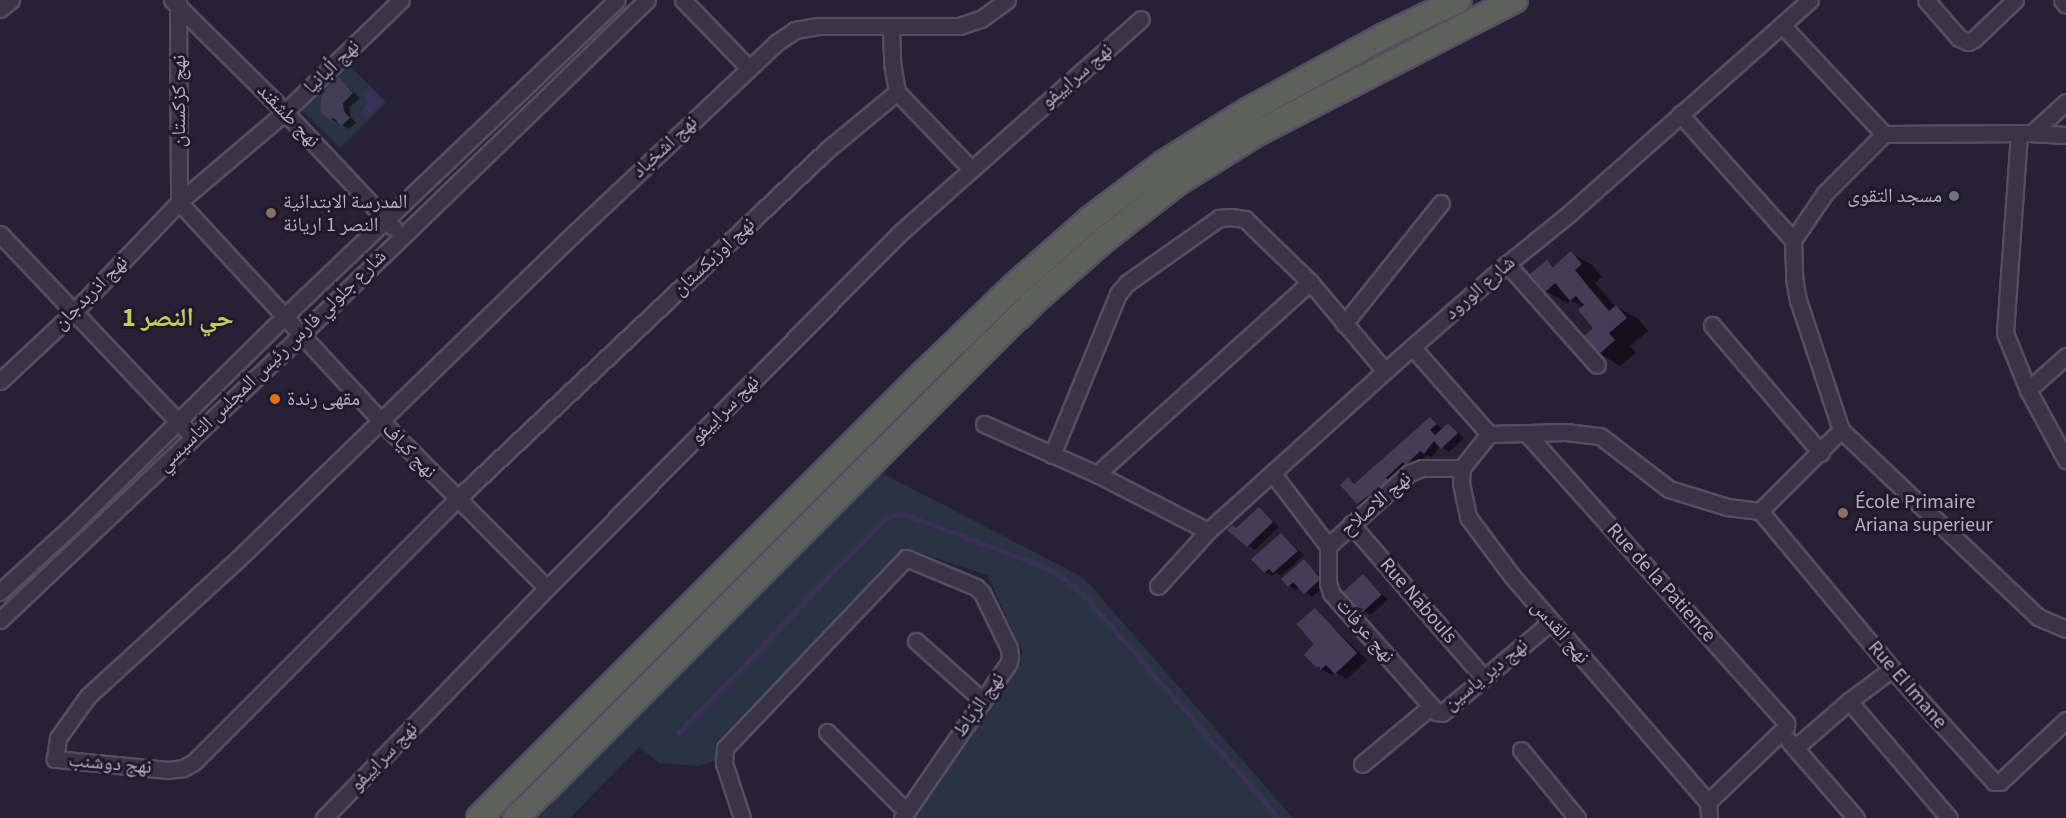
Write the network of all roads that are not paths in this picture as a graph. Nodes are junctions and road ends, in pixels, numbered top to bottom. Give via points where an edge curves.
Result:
1 (11, 0) edge
2 (401, 0) edge
3 (617, 0) edge
4 (647, 0) edge
5 (683, 0) edge
6 (1007, 0) edge
7 (1459, 0) edge
8 (1515, 0) edge
9 (1810, 0) edge
10 (1926, 0) edge
11 (2015, 0) edge
12 (2062, 0) edge
13 (176, 2) edge
14 (2066, 5) edge
15 (0, 9) edge
16 (1141, 19) dead end
17 (1782, 25) junction
18 (891, 28) junction
19 (749, 68) junction
20 (897, 92) junction
21 (2066, 102) edge
22 (285, 112) junction
23 (1680, 114) junction
24 (2025, 133) junction
25 (1884, 134) junction
26 (2066, 135) edge
27 (971, 169) junction
28 (179, 202) junction
29 (1441, 203) dead end
30 (386, 220) junction
31 (0, 234) edge
32 (402, 236) junction
33 (1793, 240) junction
34 (1507, 264) junction
35 (1310, 282) junction
36 (75, 311) junction
37 (285, 316) junction
38 (1344, 324) junction
39 (1712, 325) dead end
40 (302, 334) junction
41 (1412, 347) junction
42 (2066, 356) edge
43 (1597, 365) dead end
44 (1385, 371) junction
45 (0, 381) edge
46 (2028, 390) junction
47 (180, 422) junction
48 (381, 422) junction
49 (984, 424) dead end
50 (1841, 430) junction
51 (1489, 434) junction
52 (1528, 435) junction
53 (193, 438) junction
54 (1821, 453) junction
55 (1052, 455) junction
56 (2066, 460) edge
57 (1462, 468) junction
58 (1097, 474) junction
59 (1273, 474) junction
60 (457, 499) junction
61 (1760, 511) junction
62 (1351, 524) junction
63 (1208, 531) junction
64 (1328, 546) junction
65 (1158, 586) dead end
66 (547, 588) junction
67 (0, 592) edge
68 (0, 620) edge
69 (1551, 622) junction
70 (2066, 629) edge
71 (916, 641) dead end
72 (1892, 669) junction
73 (1484, 678) junction
74 (982, 700) junction
75 (1849, 702) junction
76 (1431, 706) junction
77 (2066, 720) edge
78 (827, 732) dead end
79 (1782, 732) junction
80 (1795, 748) junction
81 (1521, 750) dead end
82 (1362, 764) dead end
83 (1708, 802) junction
84 (904, 814) edge
85 (324, 818) edge
86 (479, 818) edge
87 (516, 818) edge
88 (742, 818) edge
89 (1577, 818) edge
90 (1709, 818) edge
91 (1856, 818) edge
92 (1949, 818) edge

1 - 15 street
2 - 22 street, نهج ألبانيا
3 - 30 street, شارع جلولي فارس رئيس المجلس التاسيسي
4 - 32 street, شارع جلولي فارس رئيس المجلس التاسيسي
5 - 19 street
6 - 18 street, نهج اشخباد via 972,24
7 - 86 highway via 1247,111 1164,163 1090,219 940,358
8 - 87 highway via 1259,132 1177,183 1105,239 1023,312
9 - 17 street, شارع الورود
10 - 11 street via 1959,38 1968,42
12 - 14 street
13 - 22 street, نهج طشقند
13 - 28 street, نهج كزكستان
16 - 27 street, نهج سراييفو
17 - 23 street, شارع الورود
17 - 25 street
18 - 19 street, نهج اشخباد via 818,26 795,30
18 - 20 street
19 - 48 street, نهج اشخباد
20 - 27 street
20 - 60 street, نهج اوزبكستان via 827,150
21 - 24 street
22 - 28 street, نهج ألبانيا
22 - 30 street, نهج طشقند
23 - 33 street
23 - 34 street, شارع الورود
24 - 25 street
24 - 26 street
24 - 46 street via 2004,324 2007,342
25 - 33 street via 1825,194
27 - 66 street, نهج سراييفو via 900,233
28 - 36 street, نهج اذربدجان
28 - 37 street, نهج كياف
29 - 38 street
30 - 32 street, نهج طشقند
30 - 37 street, شارع جلولي فارس رئيس المجلس التاسيسي
31 - 36 street
32 - 40 street, شارع جلولي فارس رئيس المجلس التاسيسي
33 - 50 street via 1798,300
34 - 41 street, شارع الورود
34 - 43 street
35 - 38 street
35 - 55 street via 1245,219 1219,218 1127,283 1118,294
35 - 58 street
36 - 45 street, نهج اذربدجان
36 - 47 street
37 - 40 street, نهج كياف
37 - 47 street, شارع جلولي فارس رئيس المجلس التاسيسي
38 - 44 street
39 - 54 street
40 - 48 street, نهج كياف
40 - 53 street, شارع جلولي فارس رئيس المجلس التاسيسي
41 - 44 street, شارع الورود
41 - 51 street
42 - 46 street
44 - 59 street, شارع الورود
46 - 56 street
47 - 53 street
47 - 67 street, شارع جلولي فارس رئيس المجلس التاسيسي
48 - 60 street, نهج كياف
48 - 60 street, نهج دوشنب via 88,696 58,738 55,759 168,770 194,762
49 - 55 street
50 - 54 street
50 - 70 street via 2038,617
51 - 52 street
51 - 57 street
52 - 61 street via 1566,432 1600,436 1669,489 1727,507
52 - 79 street, Rue de la Patience via 1785,722 1787,726
53 - 68 street, شارع جلولي فارس رئيس المجلس التاسيسي
54 - 61 street
55 - 58 street
57 - 62 street, نهج الاصلاح via 1422,468 1409,473
57 - 69 street, نهج القدس via 1468,517
58 - 63 street
59 - 63 street, شارع الورود
59 - 64 street
60 - 66 street, نهج كياف
61 - 72 street, Rue El Imane
62 - 64 street, نهج الاصلاح
62 - 73 street, Rue Nabouls
63 - 65 street, شارع الورود
64 - 76 street, نهج عرفات via 1331,593
66 - 85 street, نهج سراييفو
69 - 73 street, نهج دير ياسين
69 - 83 street, نهج القدس
71 - 74 street
72 - 75 street
72 - 77 street, Rue El Imane via 1995,782 2000,782
73 - 76 street, نهج دير ياسين via 1442,713
74 - 84 street, نهج الرّباط
74 - 88 street, نهج الرّباط via 1010,657 982,593 911,558 902,559 725,748 724,763
75 - 80 street
75 - 92 street
76 - 82 street, نهج دير ياسين
78 - 84 street
79 - 80 street, Rue de la Patience
79 - 83 street
80 - 91 street, Rue de la Patience
81 - 89 street
83 - 90 street

